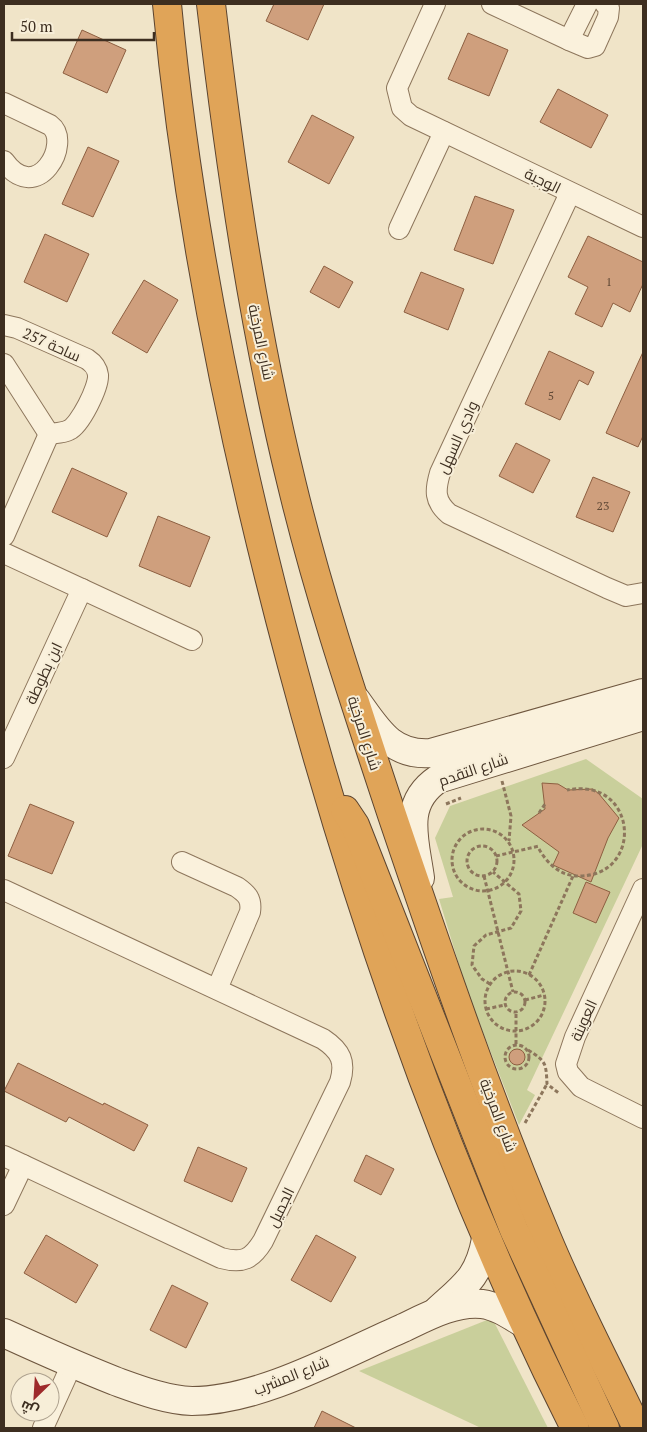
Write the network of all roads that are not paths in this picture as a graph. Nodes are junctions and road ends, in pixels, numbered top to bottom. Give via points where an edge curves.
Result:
1 (167, 4) edge
2 (210, 4) edge
3 (435, 4) edge
4 (492, 4) edge
5 (587, 4) edge
6 (605, 4) edge
7 (569, 40) junction
8 (4, 103) edge
9 (444, 132) junction
10 (4, 161) edge
11 (570, 193) junction
12 (643, 227) edge
13 (399, 229) dead end
14 (4, 325) edge
15 (4, 364) edge
16 (50, 434) junction
17 (4, 536) edge
18 (4, 553) edge
19 (82, 589) junction
20 (643, 593) edge
21 (192, 640) dead end
22 (643, 693) edge
23 (353, 697) junction
24 (643, 716) edge
25 (4, 758) edge
26 (324, 784) junction
27 (182, 862) dead end
28 (643, 889) edge
29 (4, 890) edge
30 (424, 911) junction
31 (217, 989) junction
32 (643, 1118) edge
33 (4, 1156) edge
34 (22, 1165) junction
35 (4, 1205) edge
36 (486, 1239) junction
37 (432, 1315) junction
38 (523, 1323) junction
39 (4, 1333) edge
40 (72, 1364) junction
41 (43, 1428) edge
42 (575, 1428) edge
43 (605, 1428) edge
44 (637, 1428) edge

1 - 26 highway via 182,134 228,398 259,542
2 - 23 highway, شارع المرخية via 229,157 252,298 291,484
3 - 9 street, الوجبة via 397,88 402,108
4 - 7 street
5 - 7 street
6 - 7 street via 609,13 595,46 588,48
8 - 10 street via 50,125 55,129 58,140 47,169 38,177 26,178
9 - 11 street, الوجبة
9 - 13 street
11 - 12 street, الوجبة
11 - 20 street, وادي السهل via 440,473 435,488 436,498 449,514 607,588 626,596
14 - 16 street, ساحة 257 via 87,359 98,373 98,382 81,419 69,430
15 - 16 street
16 - 17 street
18 - 19 street
19 - 21 street
19 - 25 street, ابن بطوطة
22 - 23 street, شارع التقدم via 419,754 392,744
23 - 30 highway, شارع المرخية
24 - 30 street, شارع التقدم via 438,779 422,793 412,817
26 - 36 highway via 369,930
26 - 43 highway via 355,825 514,1230
27 - 31 street via 237,887 251,904
28 - 32 street, العوينة via 575,1037 566,1064 568,1072 581,1087
29 - 31 street, الجميل
30 - 44 highway, شارع المرخية via 548,1241
31 - 34 street, الجميل via 323,1040 342,1058 344,1070 256,1253 234,1262 221,1258
33 - 34 street, الجميل
34 - 35 street
36 - 37 street, شارع المشرب via 483,1260 477,1271
36 - 38 highway
37 - 38 street, شارع المشرب via 463,1305 482,1304 501,1310
37 - 40 street, شارع المشرب via 278,1383 218,1398 192,1401 166,1397
38 - 42 highway
39 - 40 street, شارع المشرب
40 - 41 street

